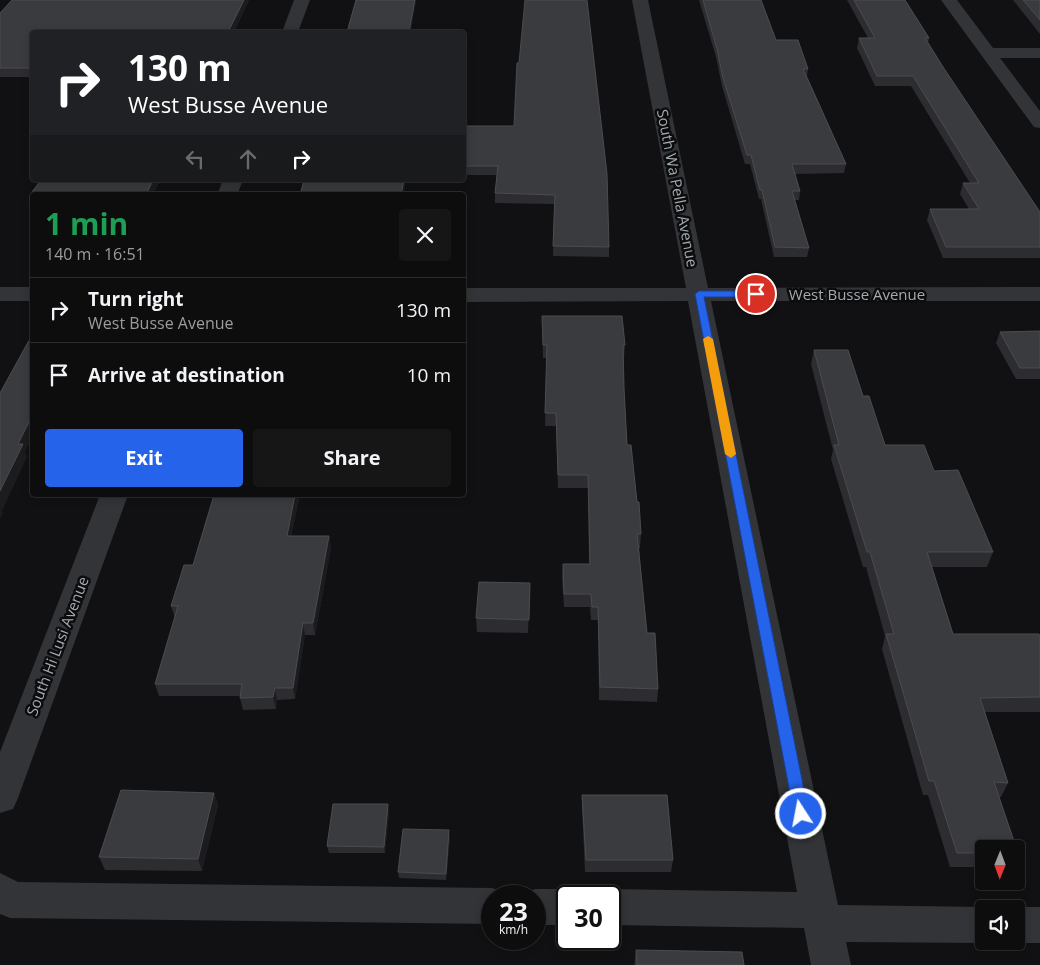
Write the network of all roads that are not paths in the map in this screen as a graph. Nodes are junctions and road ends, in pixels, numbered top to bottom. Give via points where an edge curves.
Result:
1 (302, 0) edge
2 (640, 0) edge
3 (949, 0) edge
4 (291, 30) edge
5 (990, 53) junction
6 (1040, 53) edge
7 (1040, 123) edge
8 (0, 294) edge
9 (30, 294) edge
10 (699, 294) junction
11 (1040, 294) edge
12 (466, 295) edge
13 (113, 497) edge
14 (9, 749) edge
15 (0, 798) edge
16 (0, 891) edge
17 (481, 906) edge
18 (621, 907) edge
19 (821, 916) junction
20 (975, 924) edge
21 (1025, 925) edge
22 (1040, 925) edge
23 (831, 965) edge

1 - 4 street
2 - 10 street, South Wa Pella Avenue
3 - 5 street
5 - 6 street
5 - 7 street
8 - 9 street
10 - 11 street, West Busse Avenue
10 - 12 street, West Busse Avenue
10 - 19 street, South Wa Pella Avenue
13 - 14 street, South Hi Lusi Avenue
14 - 15 street, South Hi Lusi Avenue
16 - 17 street via 10,900
18 - 19 street
19 - 20 street
19 - 23 street, South Wa Pella Avenue
21 - 22 street

